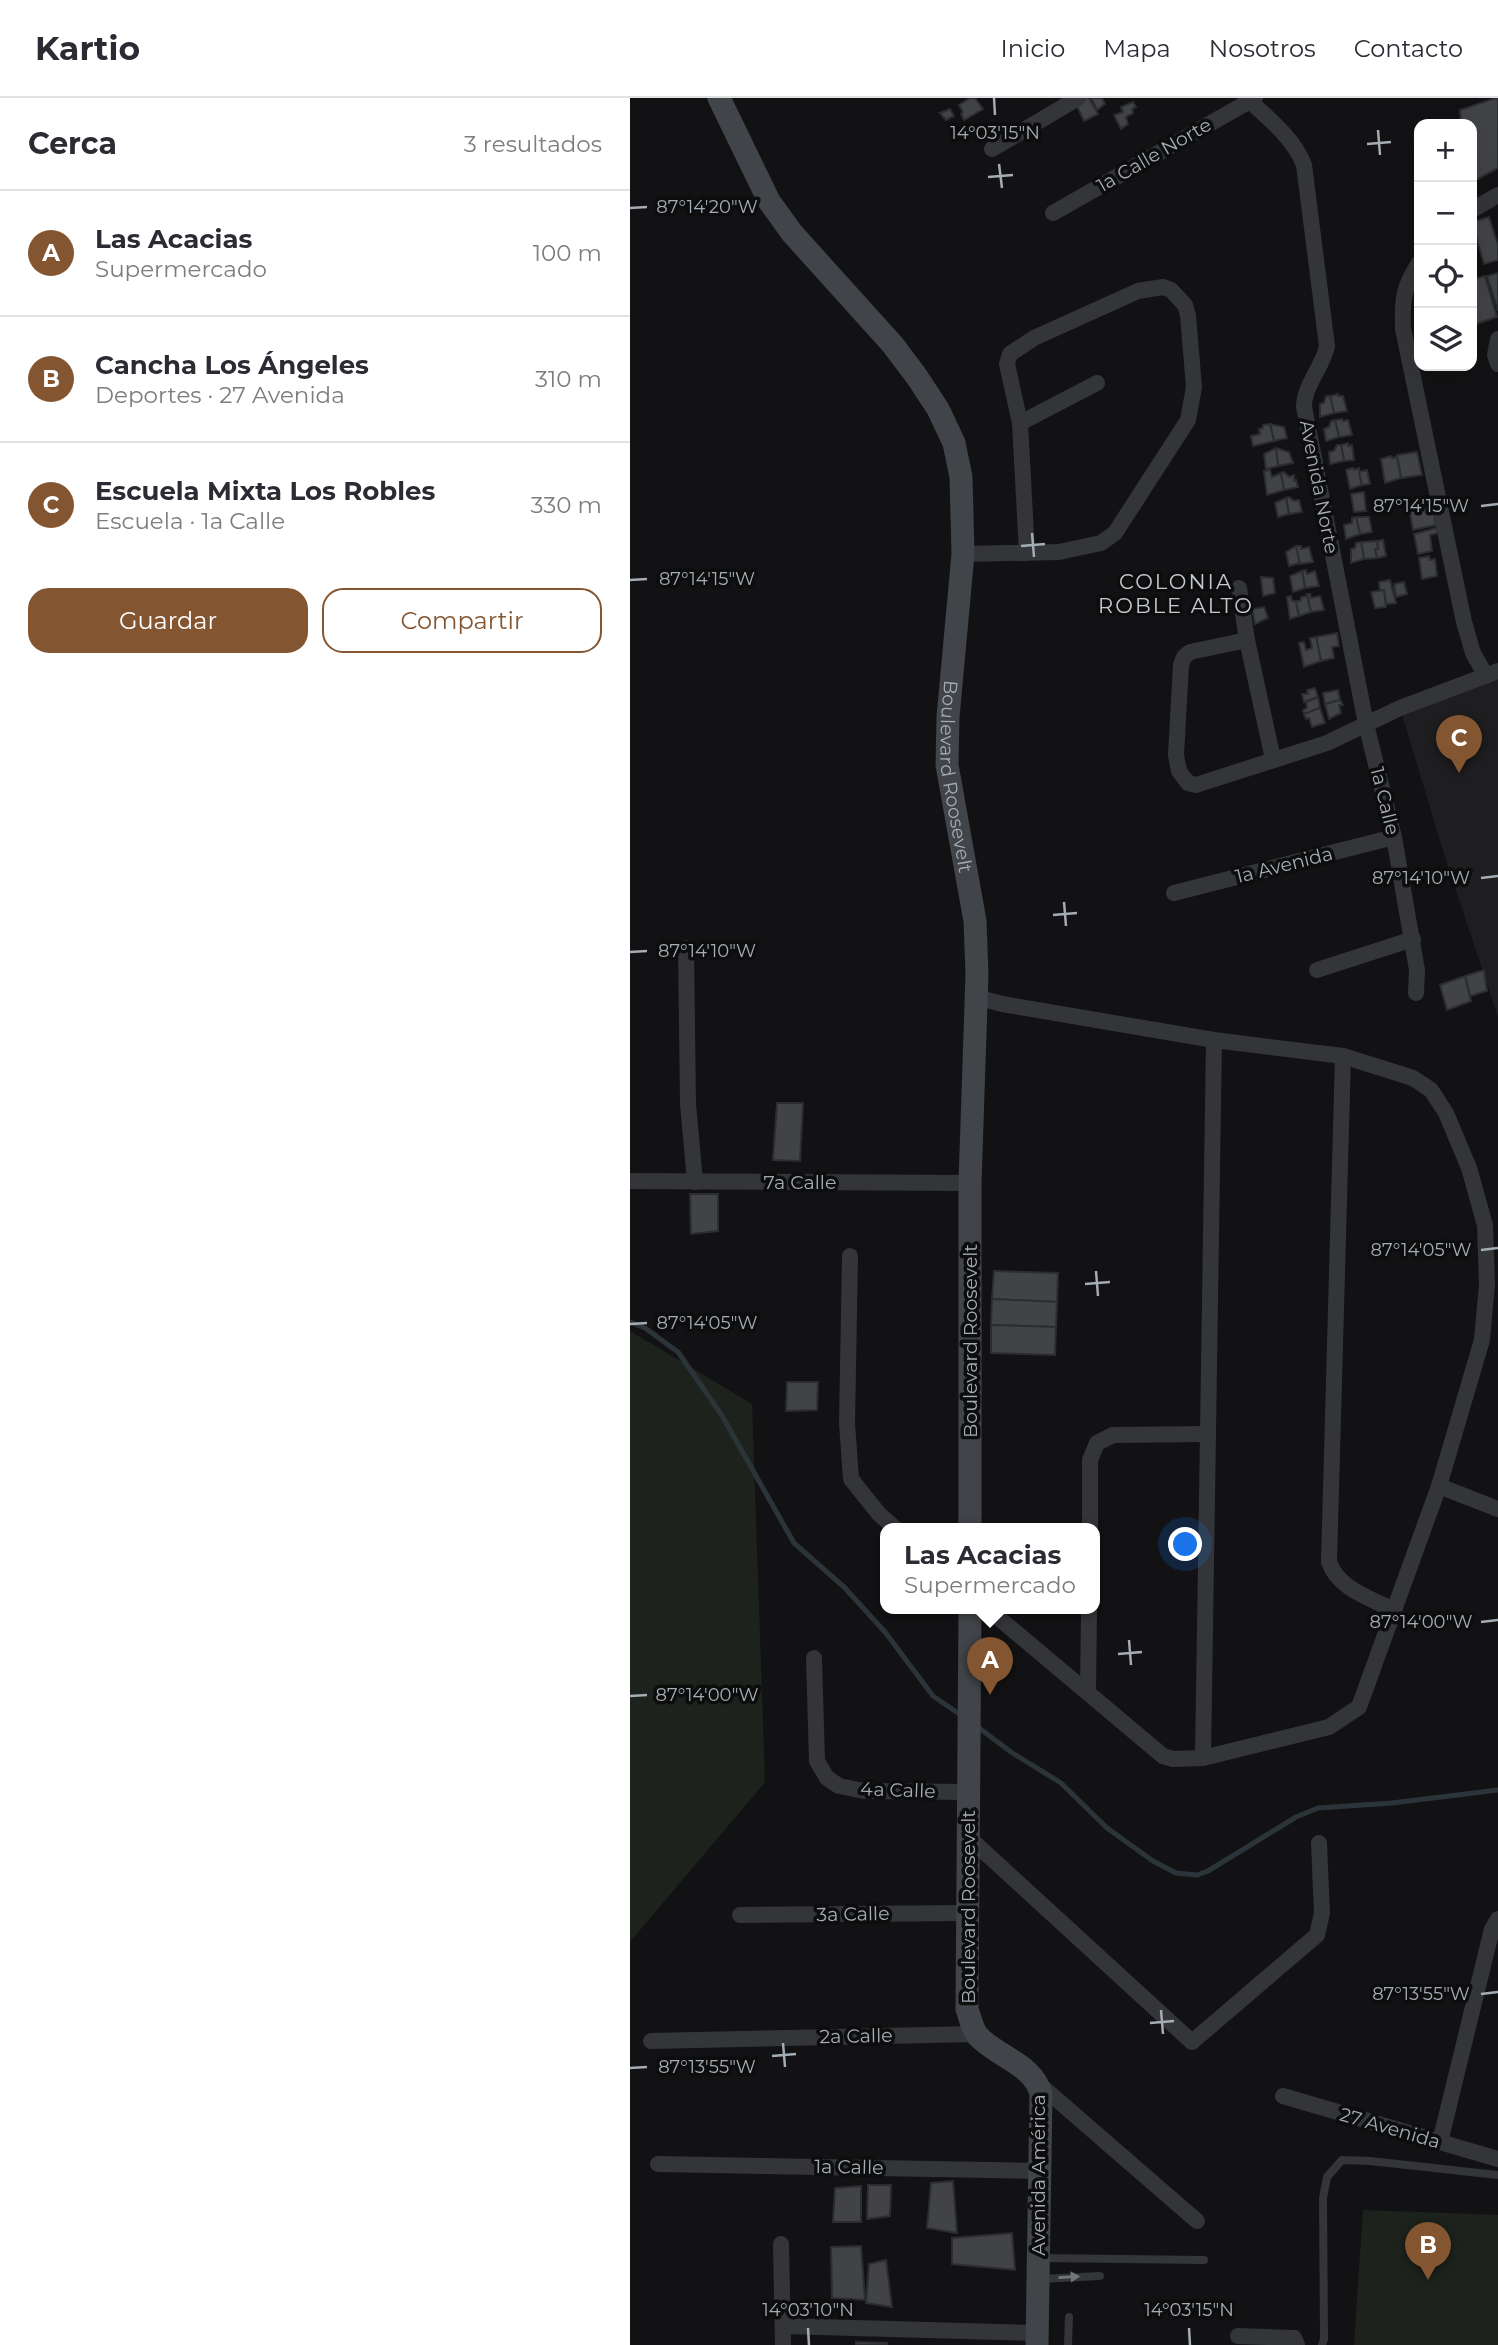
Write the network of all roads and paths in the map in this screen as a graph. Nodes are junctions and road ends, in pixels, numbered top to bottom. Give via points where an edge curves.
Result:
1 (719, 98) edge
2 (1078, 98) edge
3 (1250, 99) edge
4 (992, 149) dead end
5 (1498, 195) edge
6 (1477, 207) edge
7 (1053, 213) dead end
8 (1414, 270) edge
9 (1498, 339) edge
10 (1498, 364) edge
11 (1097, 383) dead end
12 (1020, 423) junction
13 (1027, 553) junction
14 (963, 554) junction
15 (1239, 588) dead end
16 (1247, 639) junction
17 (1492, 673) edge
18 (1367, 729) junction
19 (1273, 759) junction
20 (1394, 838) junction
21 (1174, 893) dead end
22 (1413, 939) junction
23 (686, 948) dead end
24 (1317, 970) dead end
25 (1416, 993) dead end
26 (976, 997) junction
27 (1214, 1041) junction
28 (1343, 1056) junction
29 (630, 1181) edge
30 (695, 1182) junction
31 (970, 1183) junction
32 (850, 1255) dead end
33 (1208, 1434) junction
34 (1439, 1486) junction
35 (1498, 1509) edge
36 (889, 1523) edge
37 (970, 1523) edge
38 (1090, 1523) edge
39 (1395, 1611) junction
40 (970, 1614) edge
41 (994, 1614) edge
42 (1089, 1614) edge
43 (814, 1658) dead end
44 (1088, 1692) junction
45 (1203, 1758) junction
46 (968, 1792) junction
47 (967, 1836) junction
48 (1319, 1843) dead end
49 (966, 1913) junction
50 (740, 1915) dead end
51 (1498, 1919) edge
52 (977, 2034) junction
53 (651, 2041) dead end
54 (1039, 2084) junction
55 (1283, 2096) dead end
56 (1440, 2142) junction
57 (1498, 2159) edge
58 (658, 2164) dead end
59 (1040, 2171) junction
60 (1498, 2175) edge
61 (1197, 2221) dead end
62 (782, 2244) dead end
63 (1204, 2260) dead end
64 (1038, 2269) junction
65 (1100, 2276) dead end
66 (1069, 2317) dead end
67 (783, 2326) junction
68 (1238, 2336) dead end
69 (1037, 2339) edge
70 (783, 2345) edge
71 (1068, 2345) edge
72 (1297, 2345) edge
73 (1322, 2345) edge

1 - 14 main road, Boulevard Roosevelt via 764,191 792,233 893,345 938,409 954,443 961,477
2 - 4 street
3 - 7 street, 1a Calle Norte
3 - 18 street, Avenida Norte via 1290,141 1304,165 1327,346 1304,407
5 - 6 street
8 - 17 street via 1402,301 1403,329 1464,622 1473,653
9 - 10 street
11 - 12 street
12 - 13 street
12 - 13 street via 1007,364 1010,354 1034,338 1138,291 1163,287 1185,305 1194,387 1188,420 1115,533 1101,543
13 - 14 street
14 - 26 main road, Boulevard Roosevelt via 947,765 975,921
15 - 16 street
16 - 19 street
16 - 19 street via 1184,657 1175,755 1179,771 1188,783 1196,785
17 - 18 street via 1400,708
18 - 19 street
18 - 20 street, 1a Calle
20 - 21 street, 1a Avenida
20 - 22 street, 1a Calle
22 - 24 street
22 - 25 street, 1a Calle
23 - 30 street via 688,1104
26 - 27 street
26 - 31 main road, Boulevard Roosevelt
27 - 28 street
27 - 33 street
28 - 34 street via 1413,1078 1432,1090 1469,1168 1485,1225 1487,1284 1482,1340
28 - 39 street via 1329,1562 1342,1583
29 - 30 street, 7a Calle
30 - 31 street, 7a Calle
31 - 37 main road, Boulevard Roosevelt
32 - 36 street via 847,1423 851,1479
33 - 38 street via 1113,1435 1097,1443 1090,1460
33 - 45 street
34 - 35 street
34 - 39 street
39 - 45 street via 1359,1707 1329,1727
40 - 46 main road, Boulevard Roosevelt
41 - 44 street
42 - 44 street
43 - 46 street, 4a Calle via 817,1761 827,1778 839,1786 864,1791
44 - 45 street via 1163,1756
46 - 47 main road, Boulevard Roosevelt
47 - 48 street via 1192,2042 1317,1935 1322,1913
47 - 49 main road, Boulevard Roosevelt
49 - 50 street, 3a Calle
49 - 52 main road, Boulevard Roosevelt via 967,2009
51 - 56 street
52 - 53 street, 2a Calle
52 - 54 main road, Avenida América
54 - 59 main road, Avenida América
54 - 61 street
55 - 56 street, 27 Avenida
56 - 57 street, 27 Avenida
58 - 59 street, 1a Calle
59 - 64 main road, Avenida América
60 - 73 lane via 1342,2160 1327,2177 1323,2198
62 - 67 street
63 - 64 lane
64 -> 65 lane
64 - 69 main road, Avenida América
66 - 71 lane
67 - 69 street
67 - 70 street
68 - 72 street via 1294,2338

